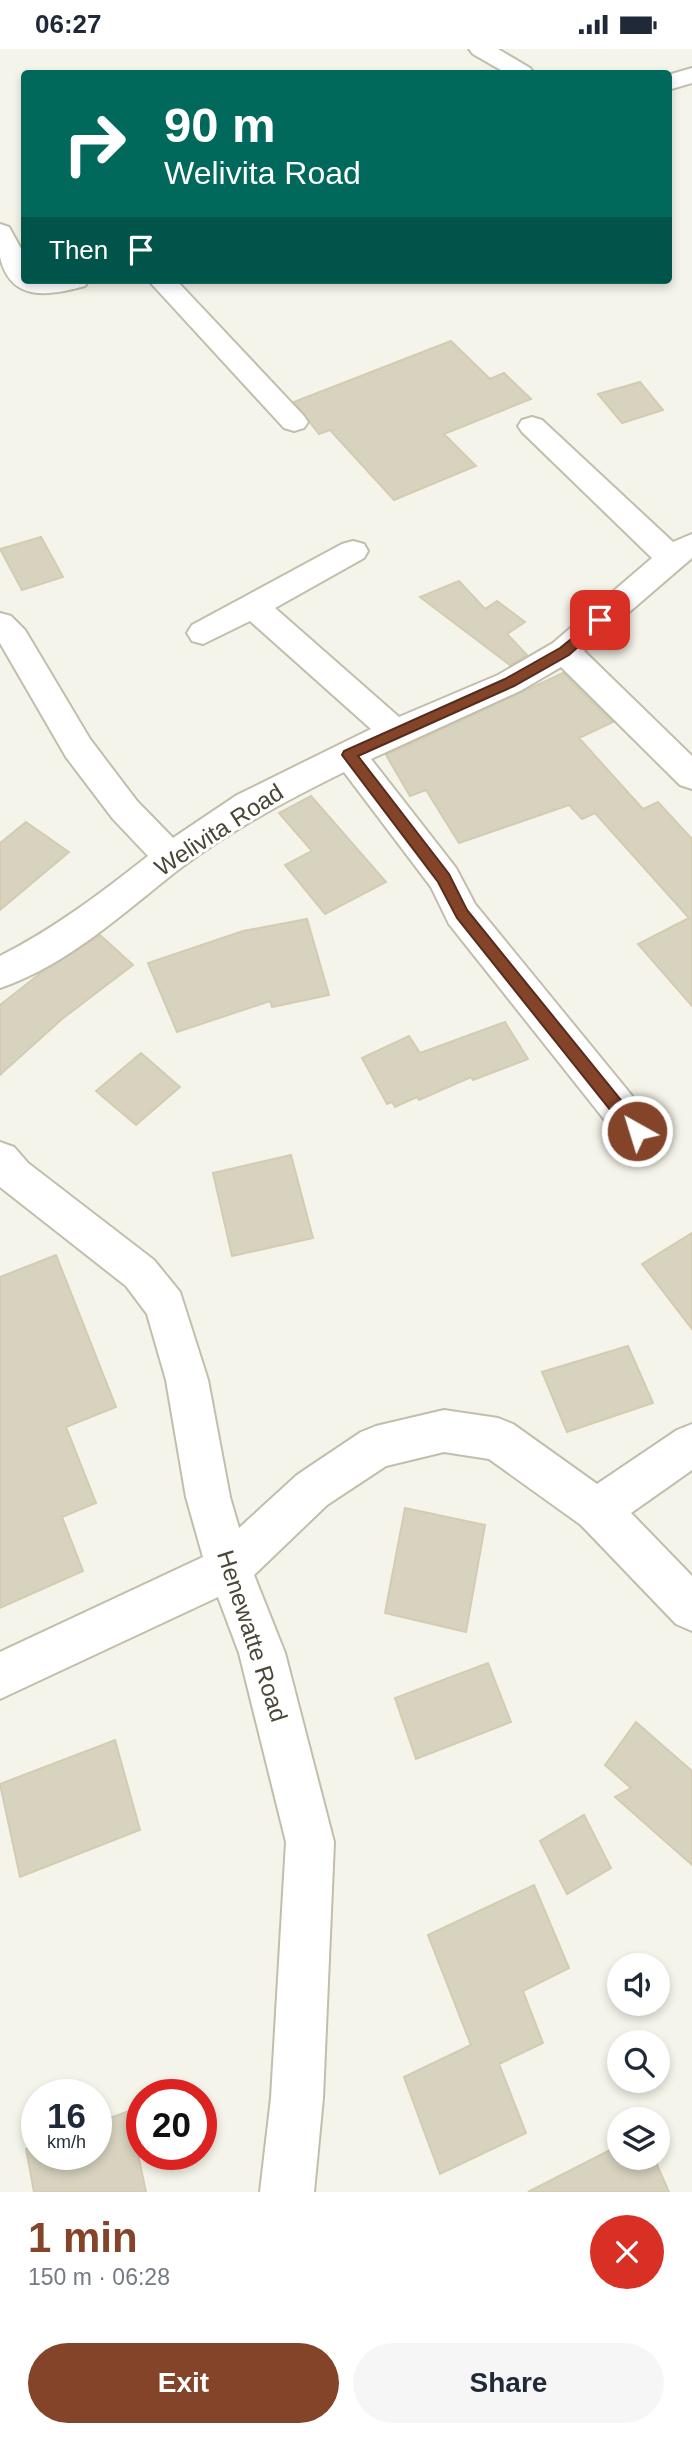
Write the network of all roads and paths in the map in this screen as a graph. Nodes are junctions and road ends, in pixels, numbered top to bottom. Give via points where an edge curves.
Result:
1 (481, 49) edge
2 (517, 70) edge
3 (692, 75) edge
4 (672, 82) edge
5 (0, 232) edge
6 (21, 272) edge
7 (30, 284) edge
8 (55, 284) edge
9 (165, 284) edge
10 (293, 422) dead end
11 (532, 426) dead end
12 (354, 551) dead end
13 (681, 551) edge
14 (253, 606) junction
15 (0, 624) edge
16 (203, 633) dead end
17 (564, 651) junction
18 (395, 732) junction
19 (349, 755) junction
20 (692, 776) edge
21 (170, 857) junction
22 (0, 973) edge
23 (637, 1131) dead end
24 (0, 1159) edge
25 (692, 1445) edge
26 (597, 1510) junction
27 (229, 1567) junction
28 (692, 1608) edge
29 (0, 1676) edge
30 (287, 2192) edge

1 - 2 street
3 - 4 street
5 - 6 street
7 - 8 street
9 - 10 street
11 - 13 street
12 - 14 street
13 - 17 street, Welivita Road
14 - 16 street
14 - 18 street
15 - 21 street via 14,638 78,748 125,810
17 - 18 street, Welivita Road via 509,683
17 - 20 street
18 - 19 street, Welivita Road
19 - 21 street, Welivita Road via 249,804
19 - 23 street via 444,878 462,914
21 - 22 street, Welivita Road via 47,950
24 - 27 street, Henewatte Road via 14,1175 140,1273 165,1305 187,1380 208,1497
25 - 26 street
26 - 27 street via 498,1439 444,1431 376,1447 313,1490
26 - 28 street
27 - 29 street
27 - 30 street, Henewatte Road via 262,1653 310,1842 297,2098

